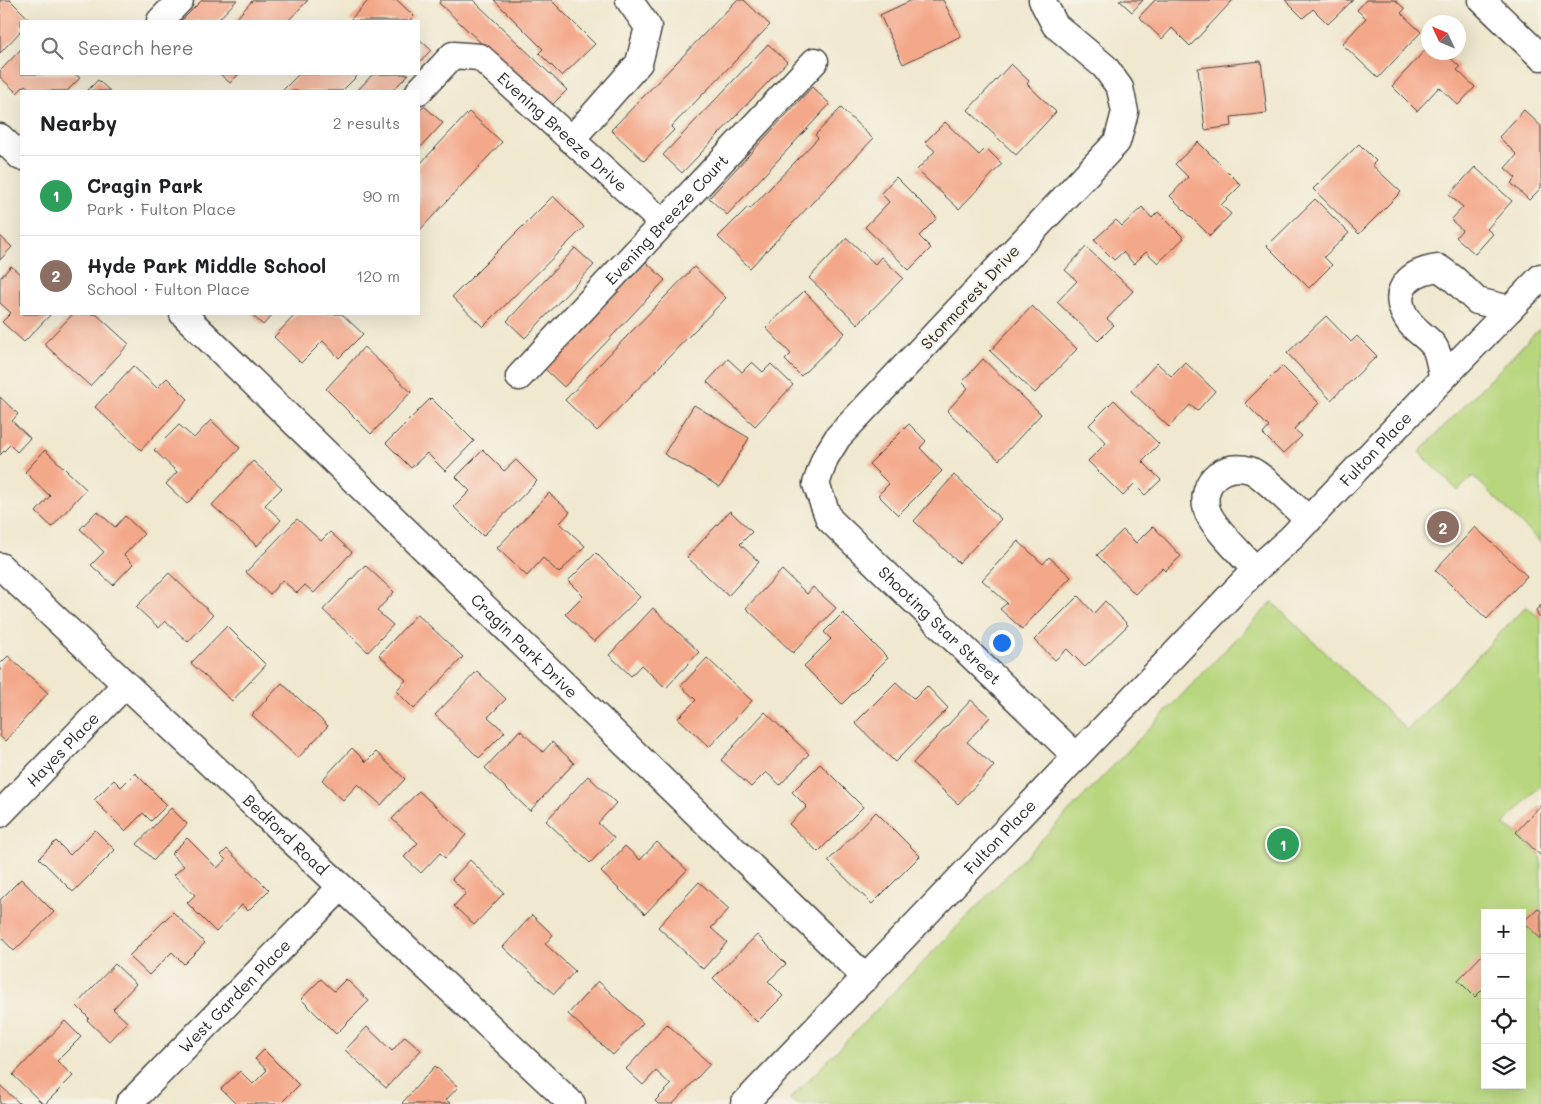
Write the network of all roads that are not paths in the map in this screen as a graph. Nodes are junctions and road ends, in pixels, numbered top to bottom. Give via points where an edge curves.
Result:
1 (180, 0) edge
2 (629, 0) edge
3 (1042, 0) edge
4 (1482, 0) edge
5 (161, 20) edge
6 (1541, 57) edge
7 (815, 61) dead end
8 (419, 90) edge
9 (0, 137) edge
10 (571, 140) junction
11 (20, 156) edge
12 (663, 223) junction
13 (1541, 277) edge
14 (1510, 309) junction
15 (184, 315) edge
16 (519, 377) dead end
17 (1443, 378) junction
18 (816, 484) joint
19 (1309, 520) junction
20 (0, 566) edge
21 (1256, 570) junction
22 (125, 685) junction
23 (1076, 756) junction
24 (0, 814) edge
25 (341, 887) junction
26 (866, 978) junction
27 (556, 1099) edge
28 (128, 1104) edge
29 (744, 1104) edge

1 - 5 street
2 - 10 street via 648,28 639,63
3 - 18 street, Stormcrest Drive via 1055,25 1105,68 1120,88 1125,112 1117,142 838,437 825,458
4 - 6 street
7 - 12 street, Evening Breeze Court
8 - 10 street, Evening Breeze Drive via 454,55 480,57
9 - 11 street
10 - 12 street, Evening Breeze Drive
12 - 16 street, Evening Breeze Court
13 - 14 street, Fulton Place
14 - 17 street, Fulton Place
14 - 17 street via 1477,301 1439,268 1418,273 1408,280 1402,290 1401,308 1411,324 1434,346
15 - 26 street, Cragin Park Drive
17 - 19 street, Fulton Place
18 - 23 street, Shooting Star Street via 829,519
19 - 21 street, Fulton Place
19 - 21 street via 1252,470 1233,468 1217,475 1208,486 1207,512
20 - 22 street, Bedford Road
21 - 23 street, Fulton Place
22 - 24 street, Hayes Place
22 - 25 street, Bedford Road
23 - 26 street, Fulton Place
25 - 27 street, Bedford Road
25 - 28 street, West Garden Place
26 - 29 street, Fulton Place

